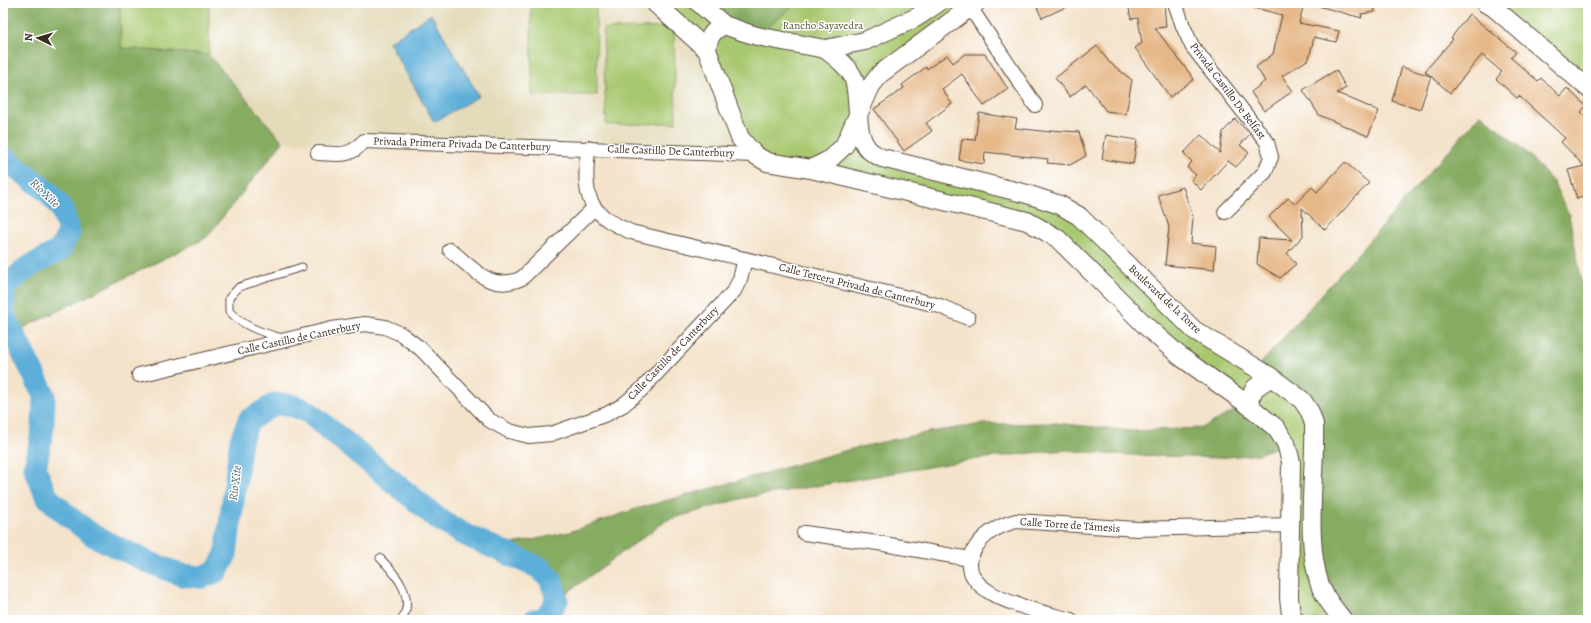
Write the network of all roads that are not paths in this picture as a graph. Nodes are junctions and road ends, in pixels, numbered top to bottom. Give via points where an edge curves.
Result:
1 (655, 3) edge
2 (699, 3) edge
3 (938, 3) edge
4 (1175, 3) edge
5 (1490, 4) edge
6 (973, 5) edge
7 (724, 25) junction
8 (825, 49) junction
9 (707, 50) junction
10 (1588, 88) edge
11 (1035, 105) dead end
12 (857, 115) junction
13 (588, 148) junction
14 (318, 154) dead end
15 (755, 155) junction
16 (811, 169) junction
17 (594, 208) junction
18 (1225, 212) dead end
19 (450, 250) dead end
20 (745, 260) junction
21 (302, 267) dead end
22 (968, 318) dead end
23 (286, 340) junction
24 (139, 375) dead end
25 (1271, 377) junction
26 (1247, 404) junction
27 (1290, 525) junction
28 (804, 533) dead end
29 (380, 558) dead end
30 (970, 559) junction
31 (401, 620) edge
32 (1071, 620) edge
33 (1295, 620) edge
34 (1343, 620) edge

1 - 9 street
2 - 7 street
3 - 8 street via 917,17 865,41
4 - 18 street, Privada Castillo De Belfast via 1192,46 1267,142 1270,157 1265,172
5 - 10 street
6 - 11 street
6 - 12 street via 880,74
7 - 8 street via 757,36
7 - 9 street via 714,30 708,39
8 - 12 street via 844,63 852,76
9 - 15 street via 740,138
12 - 16 street via 844,146 830,160
12 - 25 street, Boulevard de la Torre via 868,149 882,158 1027,194 1060,205 1079,216 1194,330
13 - 14 street, Privada Primera Privada De Canterbury via 364,141 358,149 349,154
13 - 15 street, Calle Castillo De Canterbury
13 - 17 street via 586,175 588,192
15 - 16 street via 766,162
16 - 26 street via 1027,221 1057,238 1181,357
17 - 19 street via 522,278 511,284 485,279
17 - 20 street via 611,223 631,232
20 - 22 street, Calle Tercera Privada de Canterbury via 940,306
20 - 23 street, Calle Castillo de Canterbury via 734,291 641,390 607,414 551,434 529,436 510,431 489,420 421,348 401,334 384,327 365,324
21 - 23 lane via 239,287 229,298 229,311 238,321 254,330
23 - 24 street, Calle Castillo de Canterbury
25 - 26 street via 1255,388
25 - 34 street, Boulevard de la Torre via 1302,400 1314,424 1314,562 1320,586
26 - 27 street via 1276,428 1286,444 1291,462
27 - 30 street, Calle Torre de Támesis via 1137,529 1016,521 1000,525 987,534
27 - 33 street via 1288,598
28 - 30 street
29 - 31 lane via 402,584 407,601
30 - 32 street via 976,581 992,595

